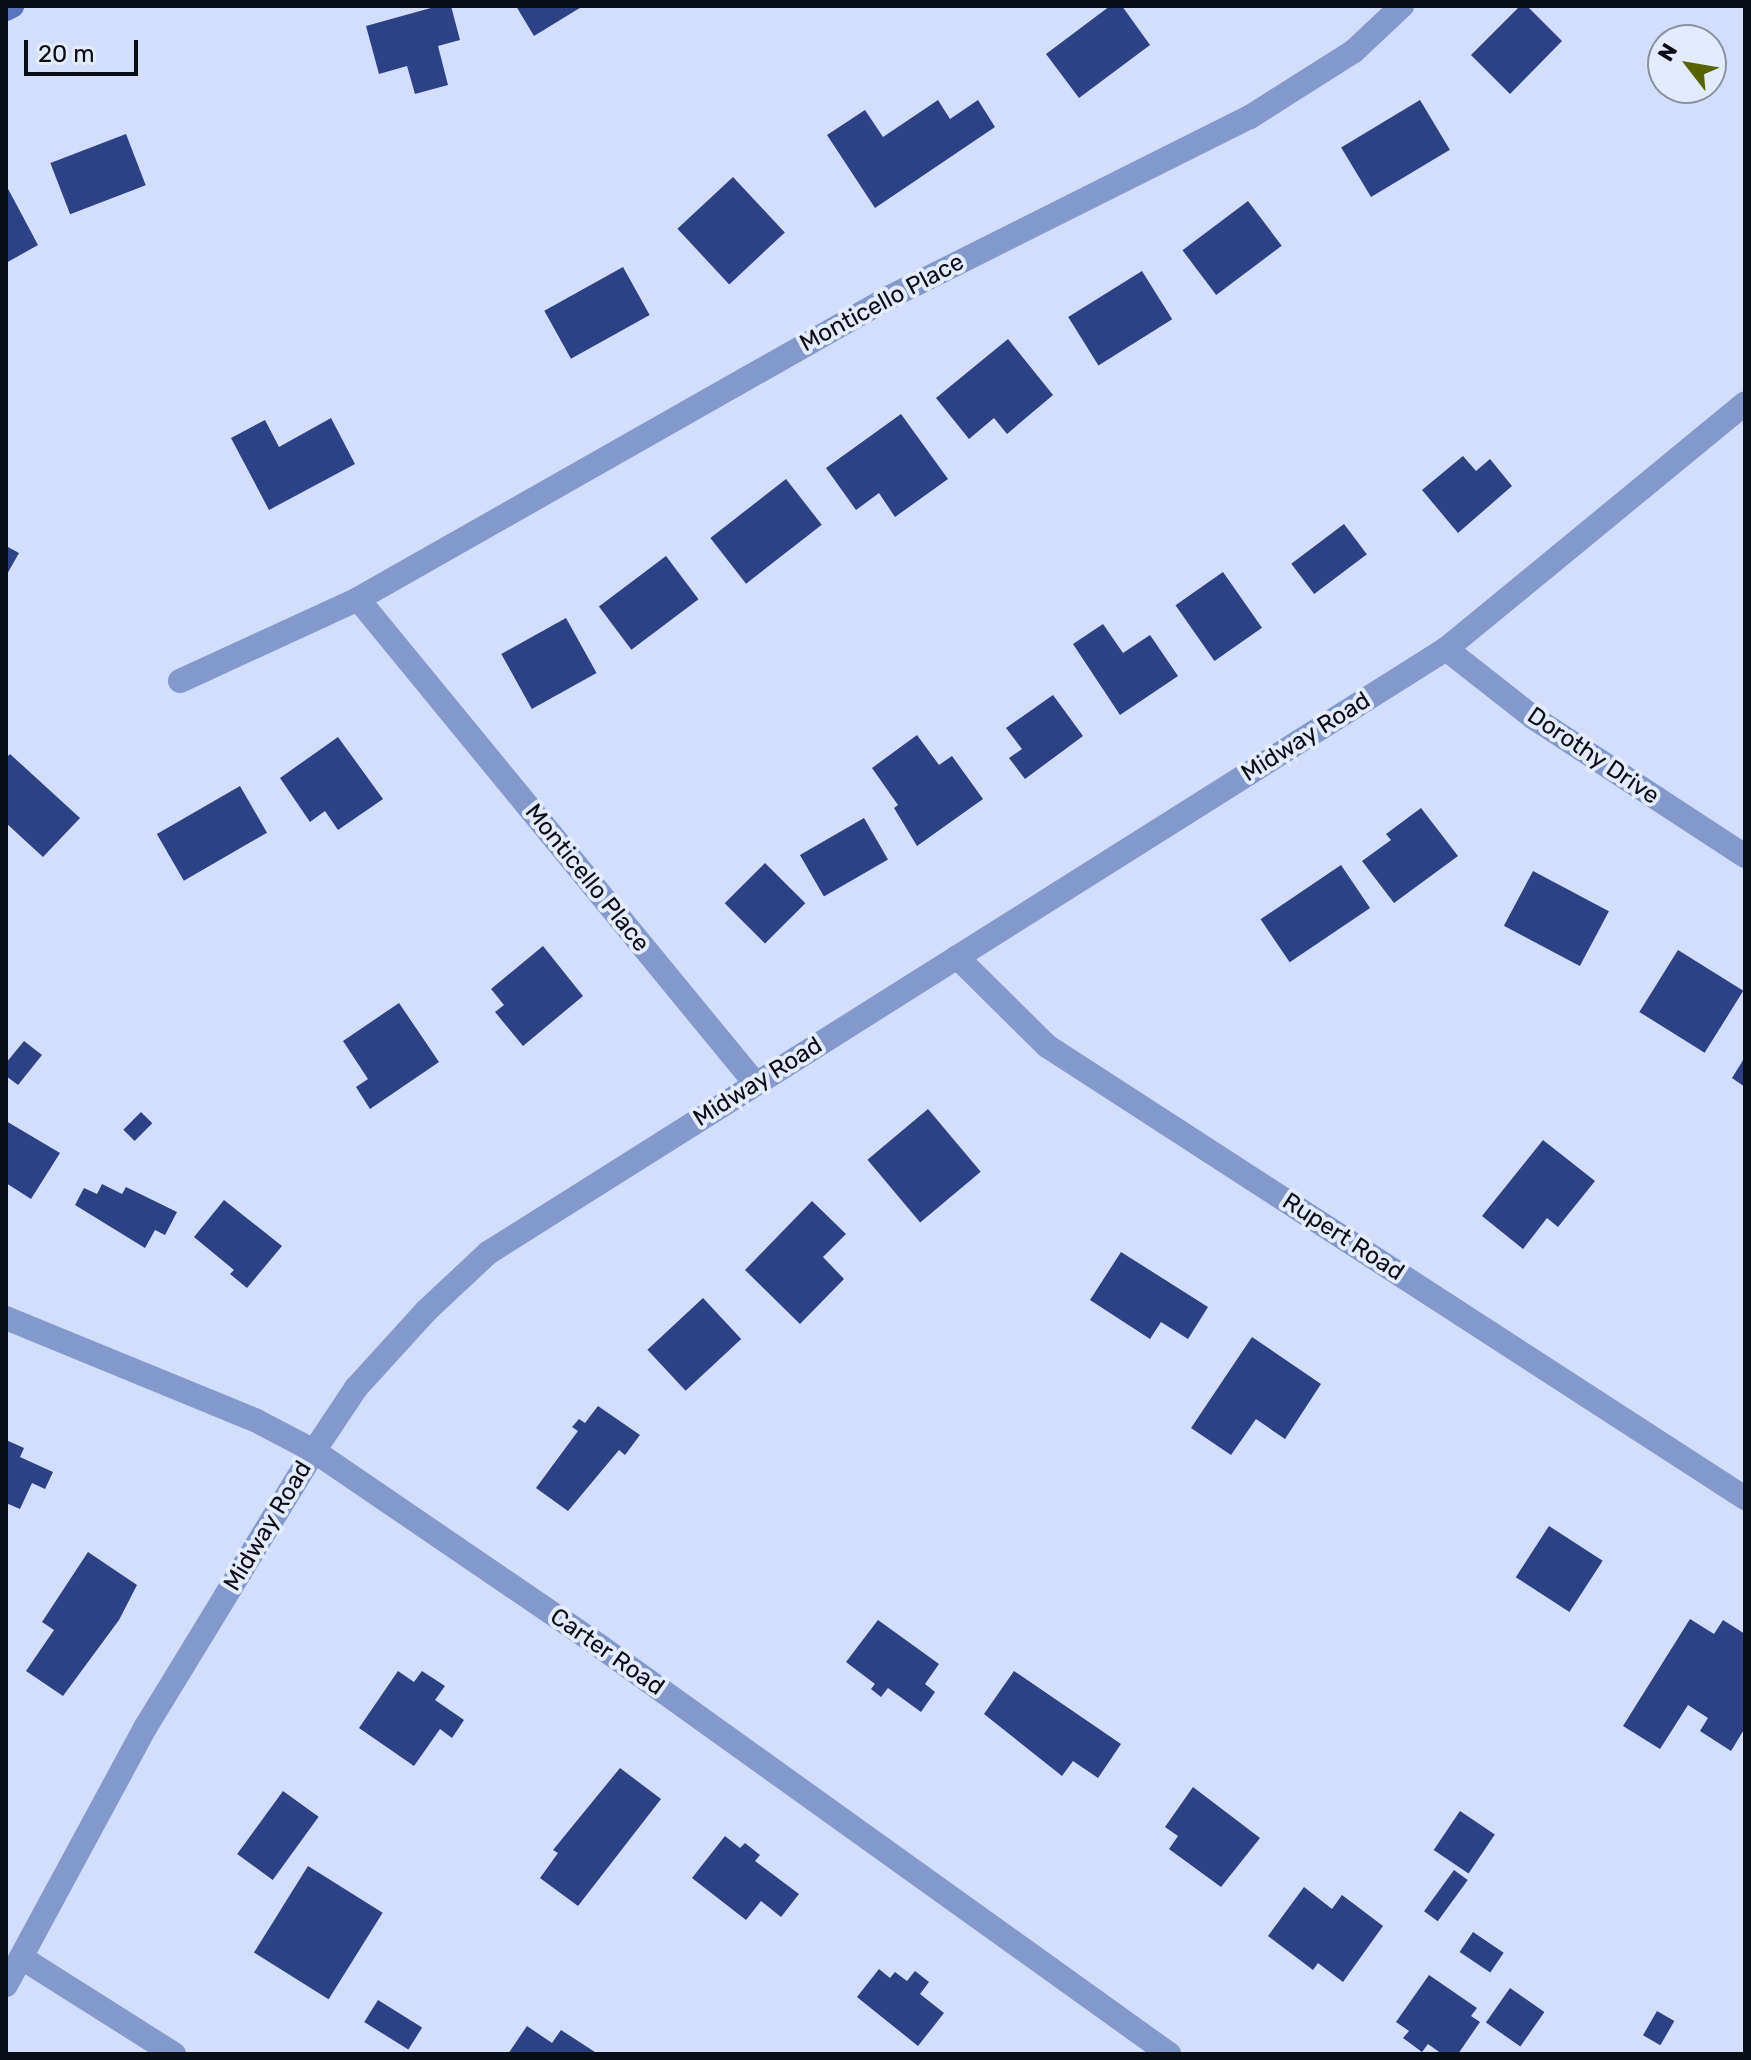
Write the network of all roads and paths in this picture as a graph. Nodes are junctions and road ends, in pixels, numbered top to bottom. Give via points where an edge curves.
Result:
1 (12, 6) edge
2 (1402, 6) edge
3 (6, 9) edge
4 (1745, 403) edge
5 (358, 599) junction
6 (1446, 649) junction
7 (180, 681) dead end
8 (1745, 856) edge
9 (957, 957) junction
10 (755, 1083) junction
11 (6, 1318) edge
12 (314, 1451) junction
13 (1745, 1498) edge
14 (22, 1958) junction
15 (6, 1985) edge
16 (174, 2054) edge
17 (1169, 2054) edge

1 - 3 main road
2 - 5 street, Monticello Place via 1354,51 1250,117 890,297
4 - 6 street, Midway Road
5 - 7 street, Monticello Place
5 - 10 street, Monticello Place
6 - 8 street, Dorothy Drive via 1534,718
6 - 9 street, Midway Road
9 - 10 street, Midway Road
9 - 13 street, Rupert Road via 1047,1046
10 - 12 street, Midway Road via 488,1253 356,1388
11 - 12 street, Carter Road via 255,1420
12 - 14 street, Midway Road via 145,1728
12 - 17 street, Carter Road via 601,1647
14 - 15 street, Midway Road
14 - 16 street

